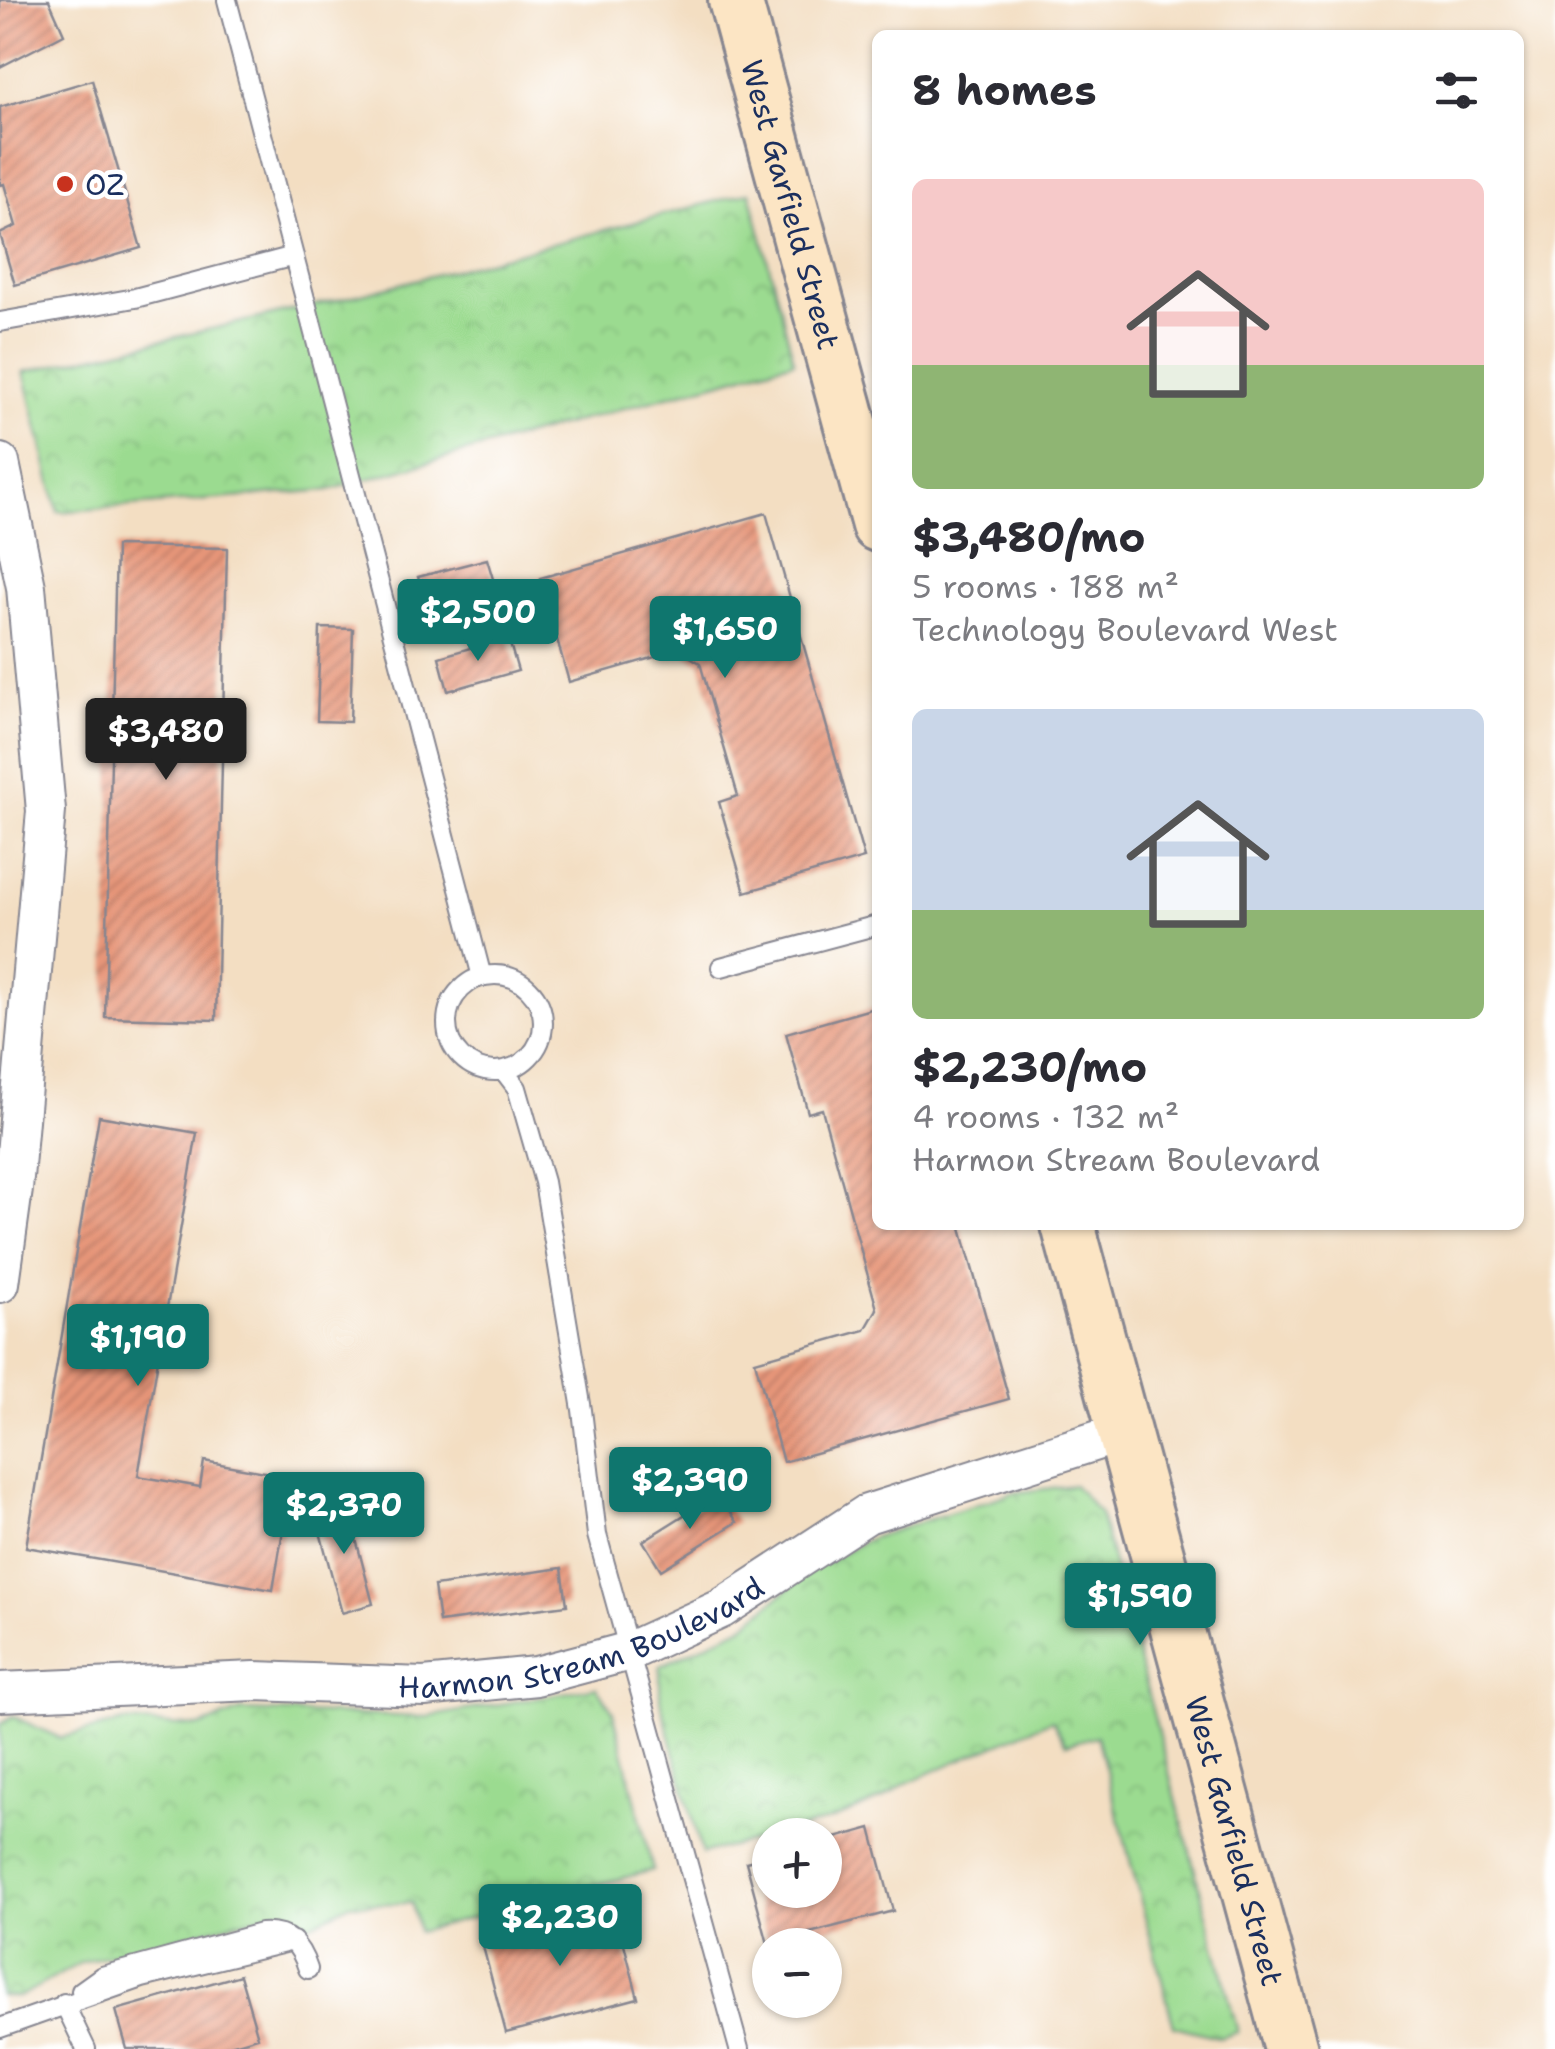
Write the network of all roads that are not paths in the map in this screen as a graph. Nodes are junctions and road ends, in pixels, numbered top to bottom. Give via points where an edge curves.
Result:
1 (227, 0) edge
2 (735, 0) edge
3 (294, 256) junction
4 (0, 322) edge
5 (0, 463) edge
6 (872, 503) edge
7 (872, 927) edge
8 (721, 966) dead end
9 (482, 977) junction
10 (504, 1070) junction
11 (1069, 1230) edge
12 (0, 1283) edge
13 (1124, 1432) junction
14 (630, 1651) junction
15 (0, 1692) edge
16 (308, 1969) dead end
17 (64, 2003) junction
18 (0, 2028) edge
19 (86, 2049) edge
20 (739, 2049) edge
21 (1291, 2049) edge

1 - 3 lane
2 - 6 street, West Garfield Street
3 - 4 lane via 135,298
3 - 9 lane
5 - 12 street via 26,587 46,811
7 - 8 lane
9 - 10 lane via 455,996 446,1028 461,1058 474,1067
9 - 10 lane via 527,988 542,1014 538,1044 518,1066
10 - 14 lane via 517,1088 544,1182 597,1535
11 - 13 street, West Garfield Street
13 - 14 street, Harmon Stream Boulevard via 866,1514 721,1609
13 - 21 street, West Garfield Street
14 - 15 street, Harmon Stream Boulevard via 536,1676 424,1687 256,1681
14 - 20 lane
16 - 17 lane via 293,1940
17 - 18 lane
17 - 19 lane

